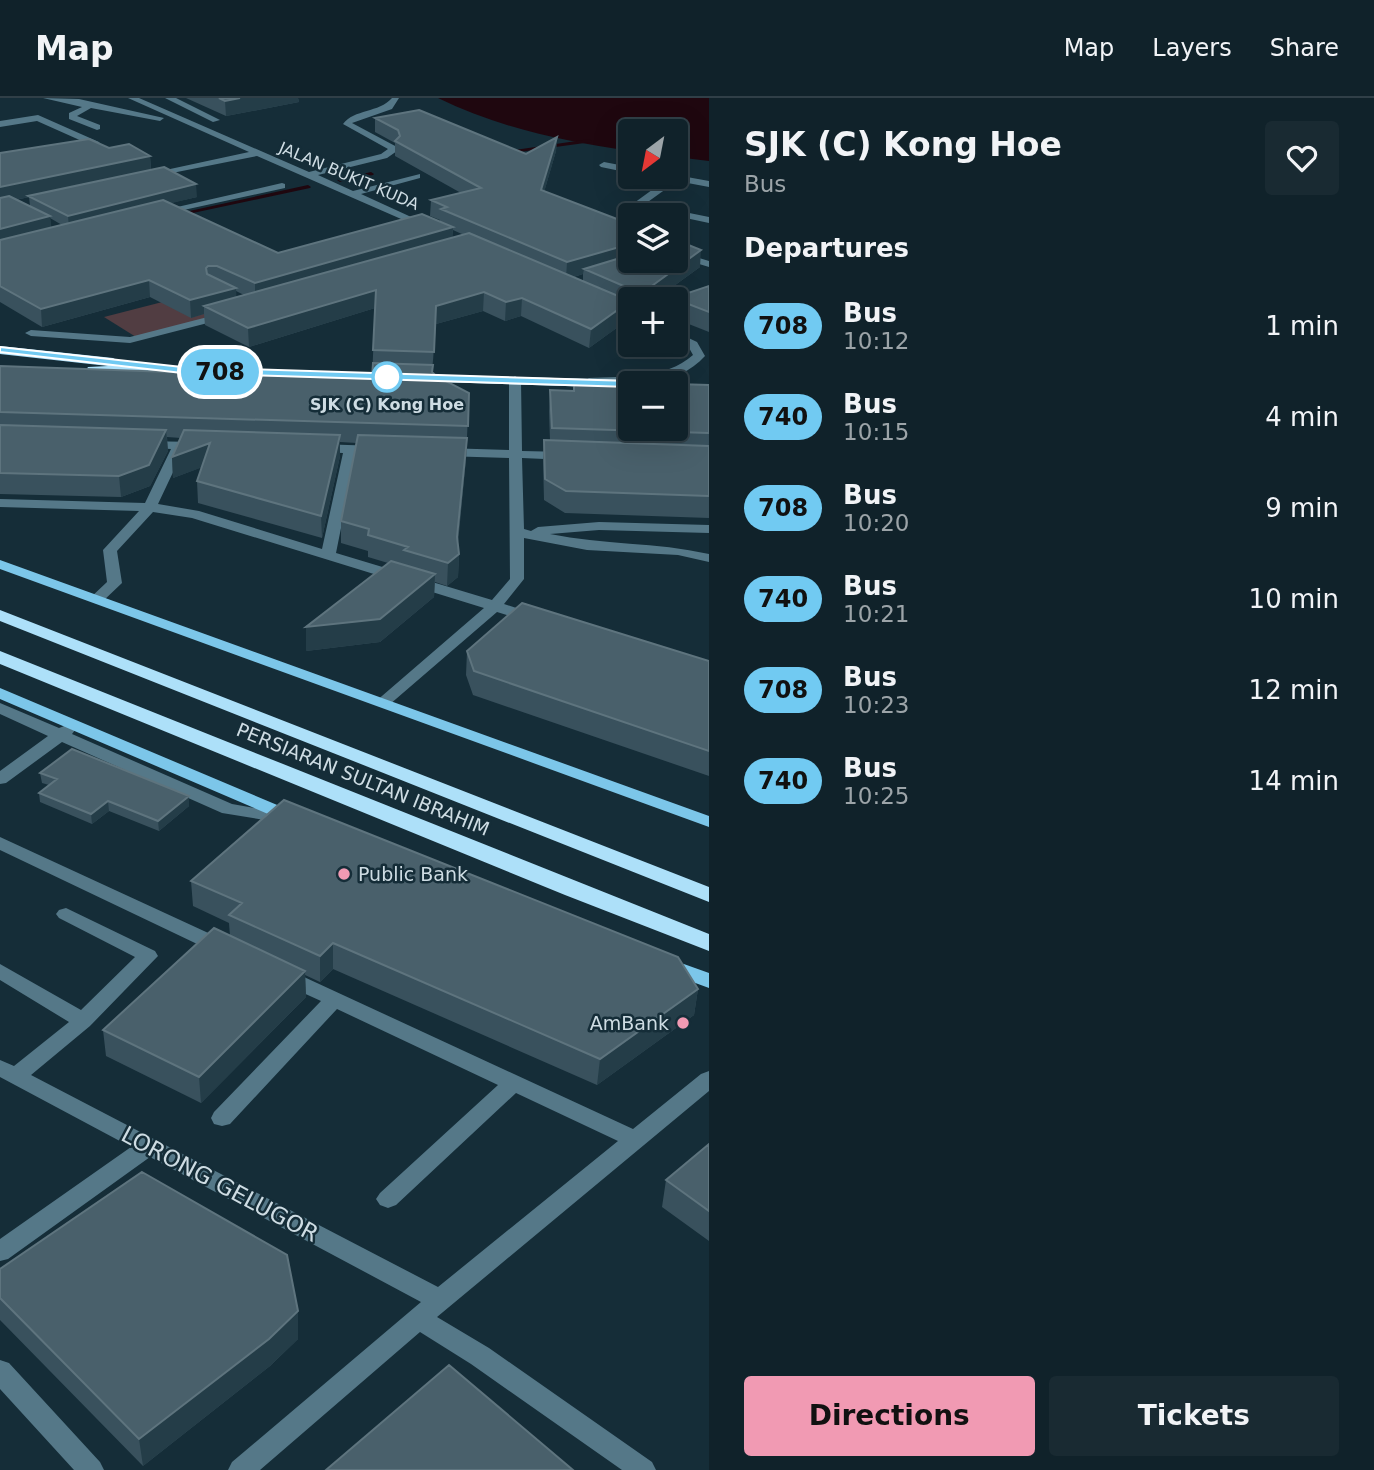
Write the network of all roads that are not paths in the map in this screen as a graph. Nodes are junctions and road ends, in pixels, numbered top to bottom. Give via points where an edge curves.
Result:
1 (47, 98) edge
2 (132, 98) edge
3 (169, 98) edge
4 (396, 99) edge
5 (115, 100) edge
6 (70, 102) junction
7 (89, 106) junction
8 (216, 120) dead end
9 (185, 122) junction
10 (0, 124) edge
11 (97, 127) dead end
12 (96, 144) edge
13 (257, 153) junction
14 (604, 165) dead end
15 (618, 168) edge
16 (308, 175) junction
17 (416, 176) edge
18 (134, 180) edge
19 (688, 180) edge
20 (709, 184) edge
21 (282, 186) dead end
22 (657, 189) edge
23 (352, 194) junction
24 (149, 215) edge
25 (709, 220) edge
26 (435, 230) edge
27 (688, 258) edge
28 (709, 264) edge
29 (242, 311) edge
30 (31, 333) dead end
31 (688, 336) edge
32 (688, 341) edge
33 (709, 342) edge
34 (0, 350) edge
35 (42, 370) edge
36 (182, 370) junction
37 (515, 380) junction
38 (582, 382) junction
39 (618, 384) edge
40 (124, 443) edge
41 (180, 446) junction
42 (219, 447) edge
43 (298, 448) edge
44 (351, 449) junction
45 (392, 450) edge
46 (433, 452) edge
47 (516, 454) junction
48 (585, 456) edge
49 (0, 503) edge
50 (150, 508) junction
51 (709, 529) edge
52 (517, 533) junction
53 (328, 557) junction
54 (709, 558) edge
55 (0, 564) edge
56 (97, 599) junction
57 (495, 606) junction
58 (0, 615) edge
59 (545, 622) edge
60 (0, 657) edge
61 (0, 693) edge
62 (383, 702) junction
63 (0, 708) edge
64 (67, 730) junction
65 (0, 779) edge
66 (302, 822) edge
67 (709, 822) edge
68 (0, 843) edge
69 (709, 895) edge
70 (66, 914) dead end
71 (709, 943) edge
72 (235, 953) edge
73 (644, 956) edge
74 (260, 965) edge
75 (0, 971) edge
76 (709, 981) edge
77 (334, 1000) junction
78 (83, 1021) junction
79 (8, 1072) edge
80 (709, 1079) edge
81 (513, 1083) junction
82 (222, 1118) dead end
83 (636, 1140) junction
84 (149, 1146) junction
85 (388, 1199) dead end
86 (0, 1252) edge
87 (440, 1300) junction
88 (420, 1320) junction
89 (0, 1371) edge
90 (91, 1470) edge
91 (241, 1470) edge
92 (643, 1470) edge

1 - 6 street
2 - 9 street, JALAN BUKIT KUDA
3 - 8 street
4 - 16 street via 389,107 347,124 394,149 384,156
5 - 6 street
6 - 7 street
7 - 9 street
7 - 11 street via 72,115
9 - 13 street, JALAN BUKIT KUDA
10 - 12 street via 38,118
13 - 16 street, JALAN BUKIT KUDA
13 - 18 street
14 - 15 street
16 - 23 street, JALAN BUKIT KUDA
17 - 23 street
19 - 20 street
21 - 24 street
22 - 25 street via 636,205
23 - 26 street, JALAN BUKIT KUDA
27 - 28 street
29 - 30 street via 130,340
31 - 33 street
32 - 38 street via 699,356 673,374
34 - 36 highway
35 - 36 highway
36 - 37 highway
37 - 38 highway
37 - 47 street
38 - 39 highway
40 - 41 street
41 - 42 street
41 - 50 street
43 - 44 street
44 - 45 street
44 - 53 street
46 - 47 street
47 - 48 street
47 - 52 street
49 - 50 street
50 - 53 street via 194,514
50 - 56 street via 110,550 115,583
51 - 52 street via 599,526
52 - 54 street via 587,546 678,551
52 - 57 street via 517,579
53 - 57 street
55 - 56 main road
56 - 62 main road
57 - 59 street
57 - 62 street
58 - 69 highway, PERSIARAN SULTAN IBRAHIM
60 - 71 highway, PERSIARAN SULTAN IBRAHIM
61 - 64 main road
62 - 67 main road
63 - 64 street
64 - 65 street
64 - 66 main road
68 - 72 street
70 - 78 street via 148,956
73 - 76 main road
74 - 77 street
75 - 78 street
77 - 81 street
77 - 82 street
78 - 79 street
79 - 84 street, LORONG GELUGOR
80 - 83 street
81 - 83 street
81 - 85 street
83 - 87 street
84 - 86 street
84 - 87 street, LORONG GELUGOR
87 - 88 street
88 - 91 street
88 - 92 street via 480,1356
89 - 90 street

